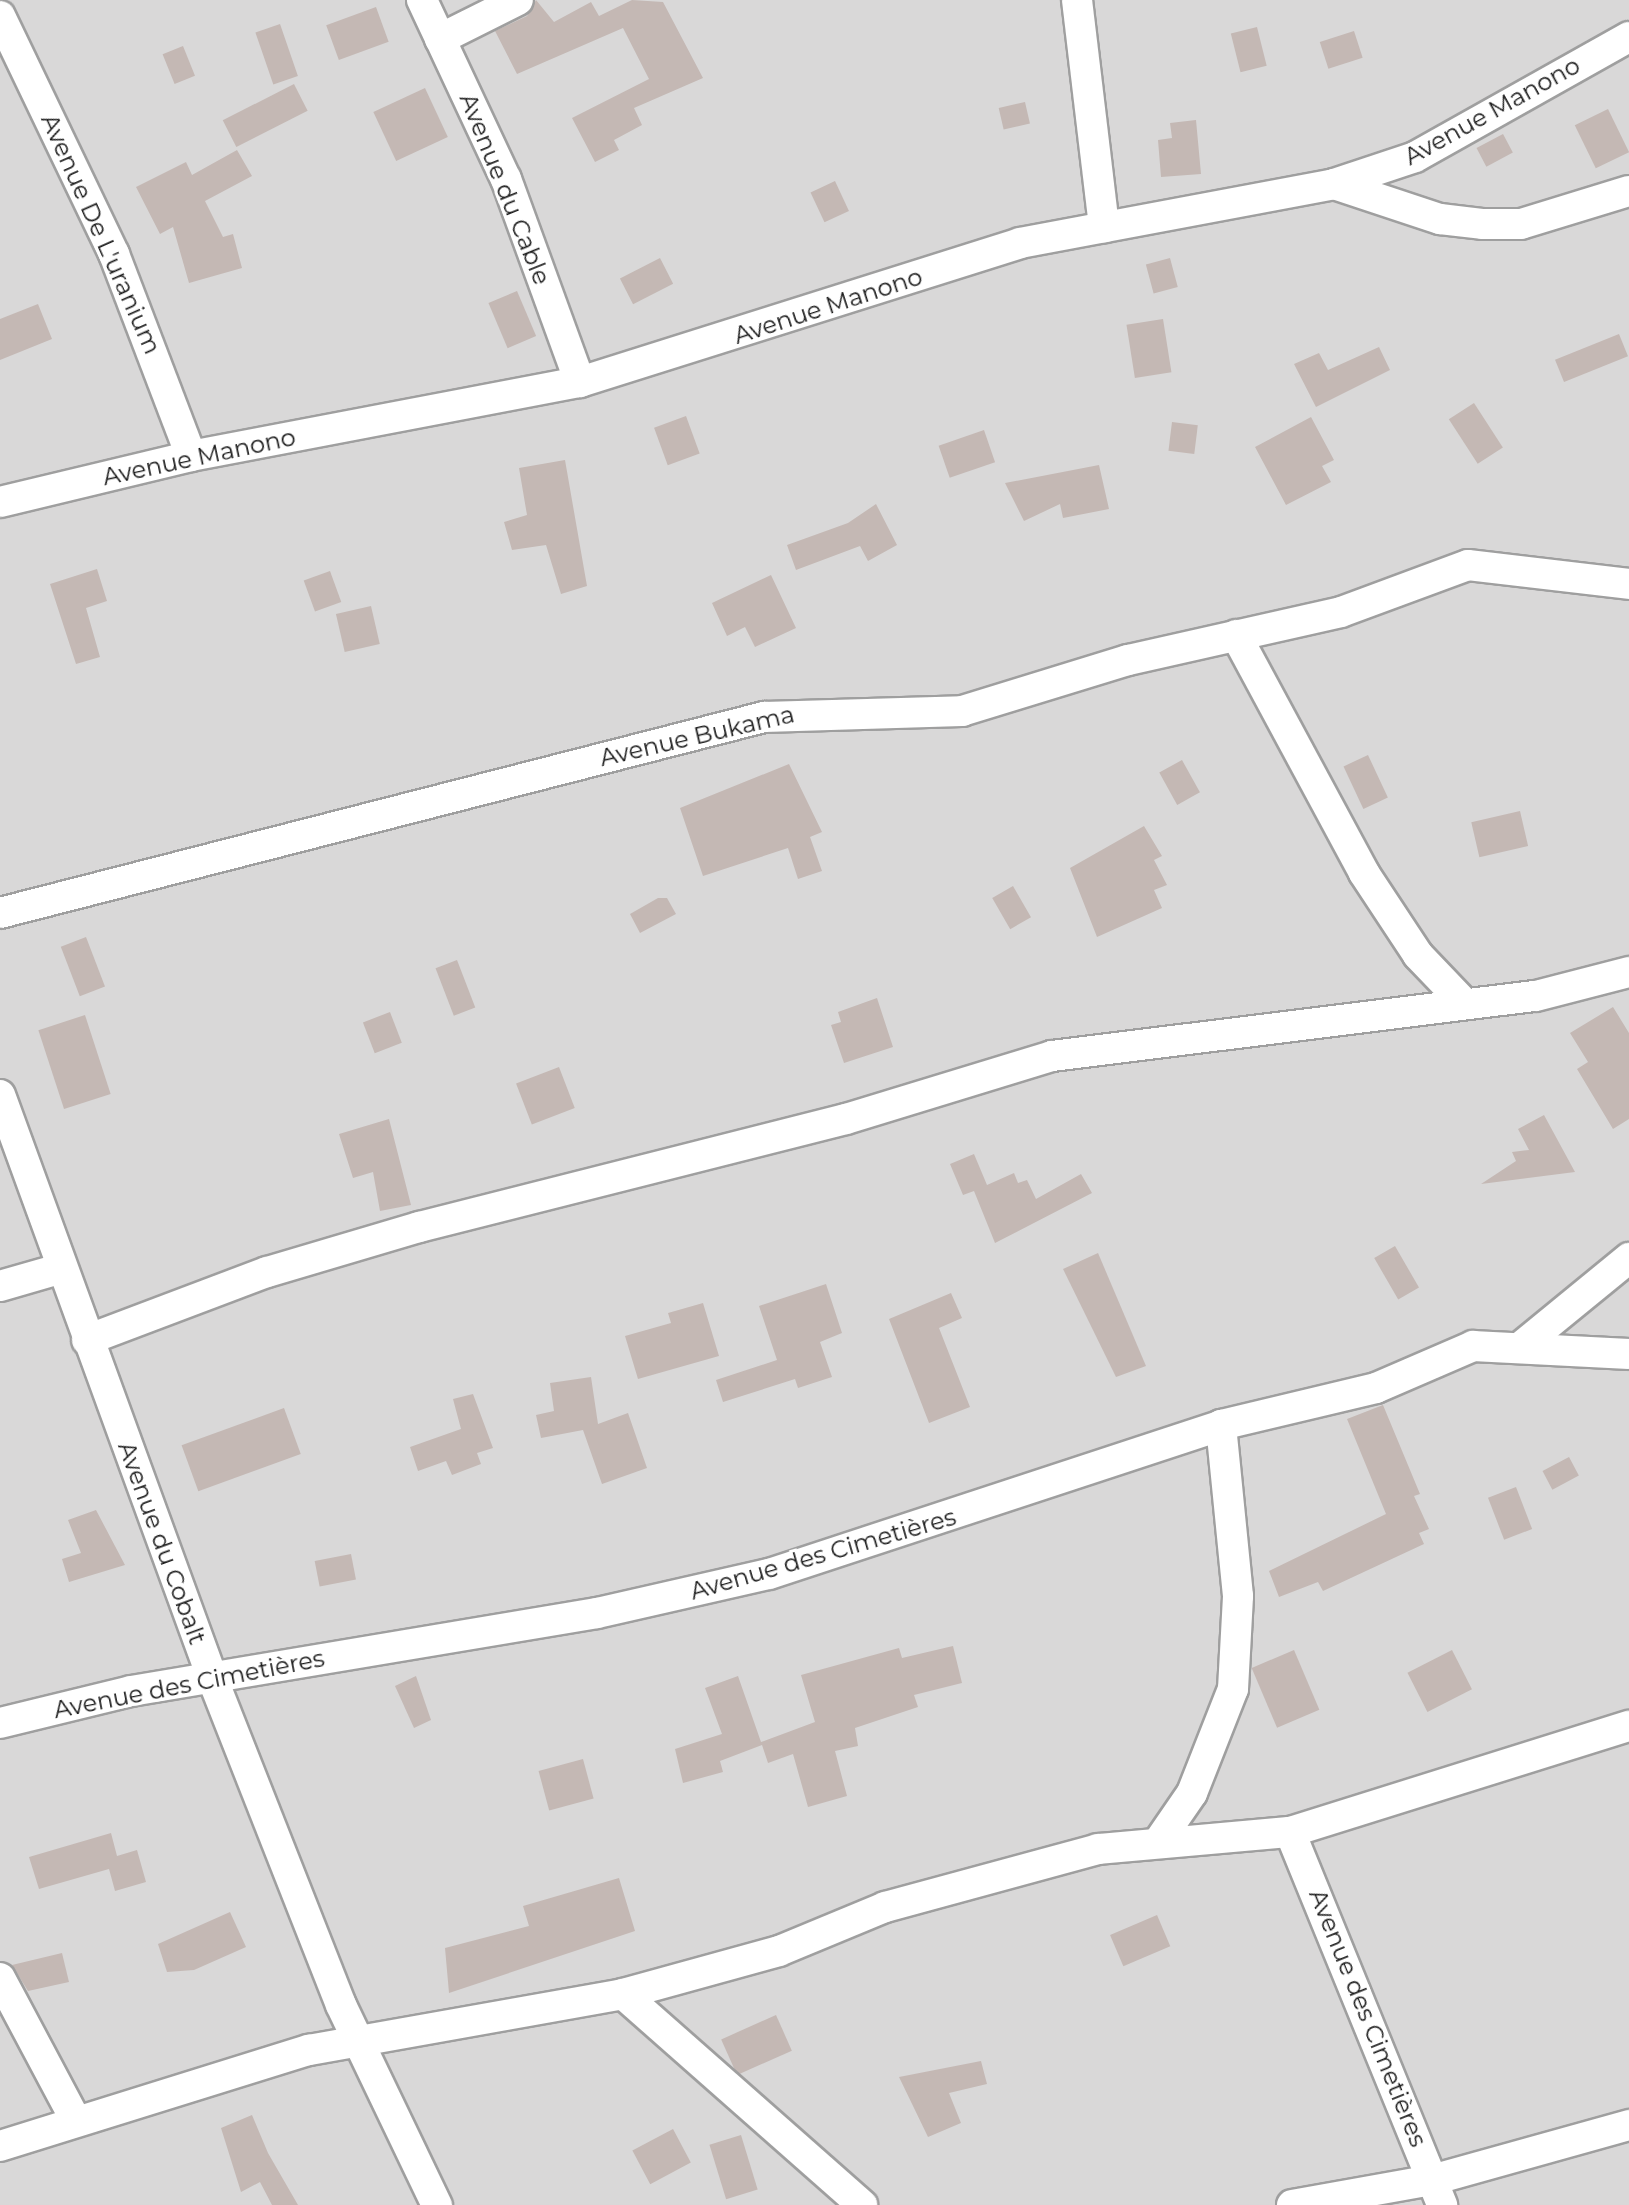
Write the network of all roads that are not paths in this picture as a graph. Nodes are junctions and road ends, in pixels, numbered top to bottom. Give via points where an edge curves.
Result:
1 (422, 0) edge
2 (518, 0) edge
3 (1077, 0) edge
4 (0, 16) edge
5 (1629, 37) edge
6 (440, 39) junction
7 (1334, 184) junction
8 (1629, 191) edge
9 (1104, 227) junction
10 (580, 382) junction
11 (191, 456) junction
12 (0, 502) edge
13 (1629, 584) edge
14 (1236, 635) junction
15 (0, 913) edge
16 (1629, 972) edge
17 (1465, 1004) junction
18 (0, 1095) edge
19 (1629, 1258) edge
20 (59, 1269) junction
21 (0, 1286) edge
22 (87, 1340) junction
23 (1524, 1344) junction
24 (1629, 1354) edge
25 (1221, 1425) junction
26 (213, 1680) junction
27 (0, 1723) edge
28 (1629, 1726) edge
29 (1290, 1832) junction
30 (1159, 1841) junction
31 (0, 1978) edge
32 (623, 1994) junction
33 (360, 2041) junction
34 (76, 2121) junction
35 (1629, 2125) edge
36 (0, 2146) edge
37 (1437, 2193) edge
38 (437, 2205) edge
39 (862, 2205) edge
40 (1292, 2205) edge

1 - 6 street, Avenue du Cable
2 - 6 street
3 - 9 street
4 - 11 street, Avenue De L'uranium via 114,254
5 - 7 street, Avenue Manono via 1415,157
6 - 10 street, Avenue du Cable via 506,179
7 - 8 street via 1440,219 1482,224 1521,224
7 - 9 street, Avenue Manono
9 - 10 street, Avenue Manono via 1020,243
10 - 11 street, Avenue Manono
11 - 12 street, Avenue Manono
13 - 14 street, Avenue Bukama via 1468,565 1341,612
14 - 15 street, Avenue Bukama via 962,711 764,717
14 - 17 street via 1364,873 1418,955
16 - 17 street via 1536,996
17 - 22 street via 1052,1056 846,1119 389,1236
18 - 20 street, Avenue du Cobalt
19 - 23 street
20 - 21 street
20 - 22 street, Avenue du Cobalt
22 - 26 street, Avenue du Cobalt
23 - 24 street, Avenue des Cimetières
23 - 25 street, Avenue des Cimetières via 1473,1346 1376,1388
25 - 26 street, Avenue des Cimetières via 769,1574 597,1613
25 - 30 street via 1238,1596 1233,1689 1192,1793
26 - 27 street, Avenue des Cimetières via 94,1698
26 - 33 street, Avenue du Cobalt
28 - 29 street
29 - 30 street
29 - 37 street, Avenue des Cimetières
30 - 32 street via 1130,1841 885,1907 779,1951
31 - 34 street
32 - 33 street
32 - 39 street
33 - 34 street
33 - 38 street, Avenue du Cobalt
34 - 36 street
35 - 37 street
37 - 40 street

